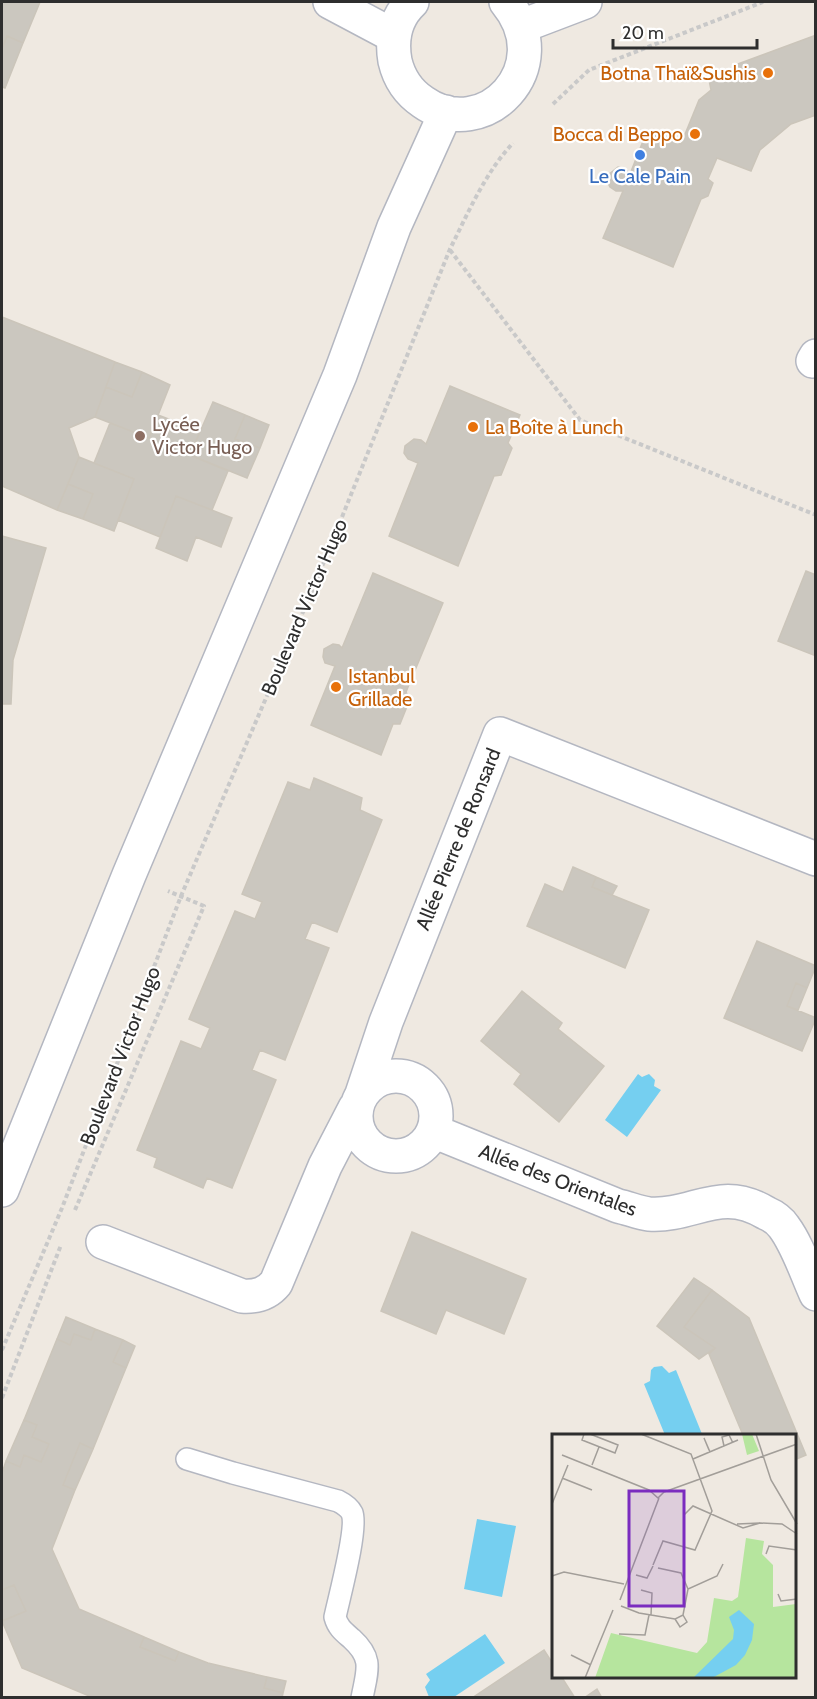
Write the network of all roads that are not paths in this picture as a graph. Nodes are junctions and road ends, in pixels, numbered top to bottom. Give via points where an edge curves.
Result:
1 (330, 2) edge
2 (412, 2) edge
3 (585, 2) edge
4 (514, 14) edge
5 (394, 36) junction
6 (446, 112) junction
7 (816, 859) edge
8 (359, 1101) junction
9 (433, 1131) junction
10 (2, 1190) edge
11 (103, 1242) dead end
12 (816, 1294) edge
13 (187, 1459) dead end
14 (362, 1698) edge

1 - 5 street
2 - 5 street via 398,20
3 - 4 street
4 - 6 street via 525,38 520,75 506,95 484,109
5 - 6 street via 393,52 404,84 429,107
6 - 10 street via 394,227 340,375 129,875
7 - 8 street, Allée Pierre de Ronsard via 500,734 386,1022
8 - 9 street via 373,1082 387,1076 404,1076 418,1082 429,1094 436,1108
8 - 9 street via 356,1124 373,1150 388,1156 404,1156 418,1150
8 - 11 street, Allée Pierre de Ronsard via 325,1166 271,1290 253,1297 242,1296
9 - 12 street, Allée des Orientales via 618,1206 650,1214 724,1200 760,1209 783,1224
13 - 14 lane via 347,1506 352,1513 353,1529 334,1617 366,1654

